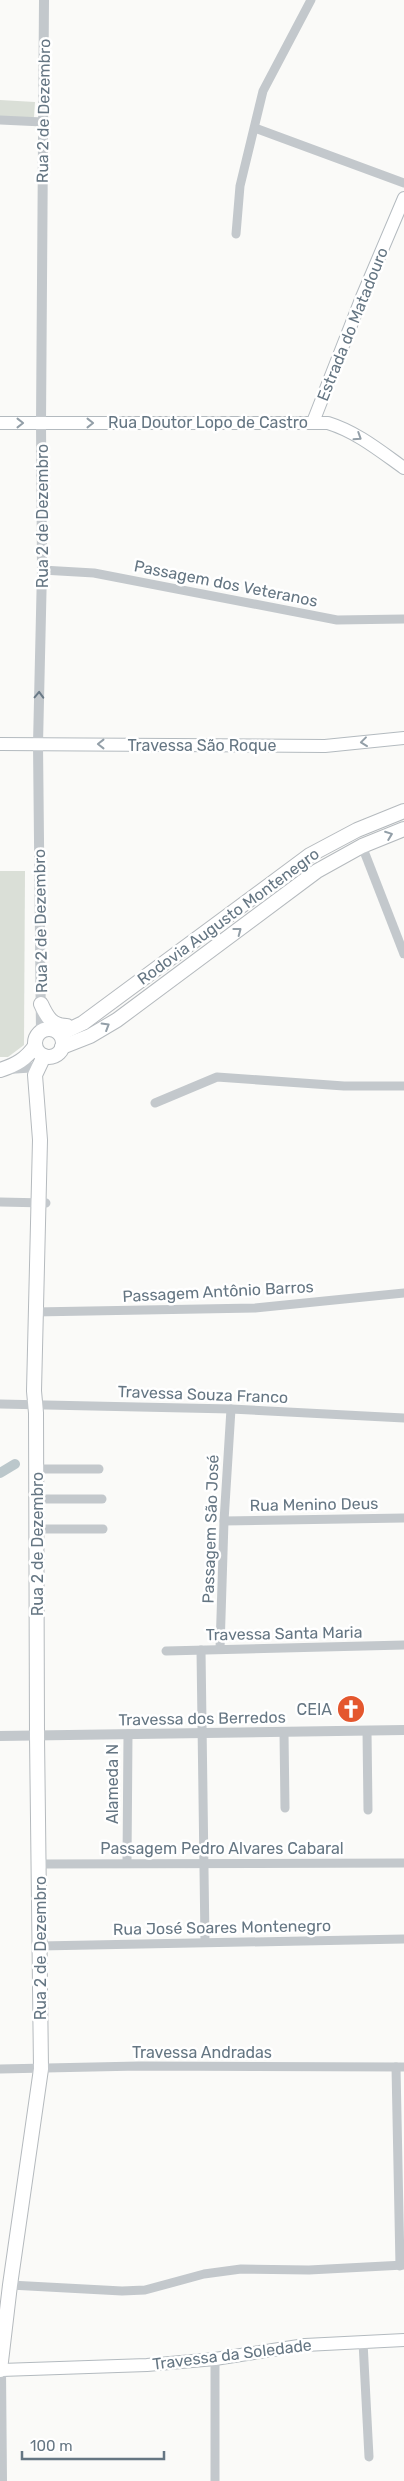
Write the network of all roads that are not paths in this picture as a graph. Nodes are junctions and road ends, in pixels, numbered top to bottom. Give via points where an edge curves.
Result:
1 (44, 0) edge
2 (311, 0) edge
3 (0, 120) edge
4 (43, 122) junction
5 (255, 128) junction
6 (404, 183) edge
7 (404, 198) edge
8 (236, 234) dead end
9 (313, 422) junction
10 (0, 423) edge
11 (41, 423) junction
12 (404, 468) edge
13 (42, 570) junction
14 (404, 619) edge
15 (404, 738) edge
16 (0, 744) edge
17 (38, 744) junction
18 (404, 811) edge
19 (404, 829) edge
20 (362, 846) junction
21 (404, 954) edge
22 (41, 1004) junction
23 (83, 1023) junction
24 (40, 1032) junction
25 (61, 1041) junction
26 (39, 1056) junction
27 (0, 1070) edge
28 (404, 1086) edge
29 (155, 1103) dead end
30 (0, 1202) edge
31 (42, 1203) junction
32 (404, 1293) edge
33 (38, 1313) junction
34 (0, 1404) edge
35 (37, 1407) junction
36 (230, 1409) junction
37 (404, 1418) edge
38 (37, 1469) junction
39 (98, 1469) dead end
40 (37, 1499) junction
41 (102, 1499) dead end
42 (404, 1518) edge
43 (224, 1521) junction
44 (37, 1529) junction
45 (102, 1529) dead end
46 (404, 1645) edge
47 (220, 1649) junction
48 (201, 1650) junction
49 (166, 1651) dead end
50 (404, 1730) edge
51 (367, 1731) junction
52 (202, 1733) junction
53 (284, 1733) junction
54 (128, 1734) junction
55 (0, 1736) edge
56 (37, 1736) junction
57 (285, 1808) dead end
58 (368, 1810) dead end
59 (404, 1862) edge
60 (127, 1863) junction
61 (39, 1864) junction
62 (203, 1864) junction
63 (404, 1939) edge
64 (205, 1942) junction
65 (40, 1946) junction
66 (400, 2067) edge
67 (0, 2069) edge
68 (41, 2069) junction
69 (402, 2266) edge
70 (10, 2286) junction
71 (404, 2340) edge
72 (363, 2342) junction
73 (215, 2359) junction
74 (1, 2370) edge
75 (369, 2457) dead end
76 (2, 2481) edge
77 (215, 2481) edge

1 - 4 street, Rua 2 de Dezembro
2 - 5 street via 263,91
3 - 4 street
4 - 11 street, Rua 2 de Dezembro
5 - 6 street
5 - 8 street via 240,186
7 - 9 main road, Estrada do Matadouro
11 -> 9 main road, Rua Doutor Lopo de Castro
9 -> 12 main road, Rua Doutor Lopo de Castro via 344,428
10 -> 11 main road, Rua Doutor Lopo de Castro
11 - 13 street, Rua 2 de Dezembro
13 - 14 street, Passagem dos Veteranos via 94,573 338,620
17 -> 13 street, Rua 2 de Dezembro
15 -> 17 main road, Travessa São Roque via 325,746
16 - 17 main road, Travessa São Roque
17 - 22 street, Rua 2 de Dezembro
18 - 23 main road, Rodovia Augusto Montenegro via 330,842 310,855
20 -> 19 main road, Rodovia Augusto Montenegro
20 - 21 street
25 -> 20 main road, Rodovia Augusto Montenegro via 90,1036 116,1020 317,871
22 - 23 main road via 55,1025
22 - 24 street, Rua 2 de Dezembro
23 - 25 main road, Rodovia Augusto Montenegro
24 - 25 main road via 54,1030
24 - 26 main road via 36,1038
25 - 26 main road via 55,1056
26 - 27 street
26 - 27 main road via 29,1055
26 - 31 main road, Rua 2 de Dezembro via 35,1075
28 - 29 street via 344,1086 217,1077
30 - 31 street
31 - 33 main road, Rua 2 de Dezembro
32 - 33 street, Passagem Antônio Barros via 255,1308
33 - 35 main road, Rua 2 de Dezembro
34 - 35 street, Travessa Souza Franco
35 - 36 street, Travessa Souza Franco
35 - 38 main road, Rua 2 de Dezembro
36 - 37 street, Travessa Souza Franco
36 - 43 street, Passagem São José
38 - 39 street
38 - 40 main road, Rua 2 de Dezembro
40 - 41 street
40 - 44 main road, Rua 2 de Dezembro
42 - 43 street, Rua Menino Deus
43 - 47 street, Passagem São José
44 - 45 street
44 - 56 main road, Rua 2 de Dezembro
46 - 47 street, Travessa Santa Maria
47 - 48 street, Travessa Santa Maria
48 - 49 street, Travessa Santa Maria
48 - 52 street
50 - 51 street, Travessa dos Berredos
51 - 53 street, Travessa dos Berredos
51 - 58 street
52 - 53 street, Travessa dos Berredos
52 - 54 street, Travessa dos Berredos
52 - 62 street
53 - 57 street
54 - 56 street, Travessa dos Berredos
54 - 60 street, Alameda N
55 - 56 street, Travessa dos Berredos
56 - 61 main road, Rua 2 de Dezembro
59 - 62 street, Passagem Pedro Alvares Cabaral
60 - 61 street, Passagem Pedro Alvares Cabaral
60 - 62 street, Passagem Pedro Alvares Cabaral
61 - 65 main road, Rua 2 de Dezembro
62 - 64 street
63 - 64 street, Rua José Soares Montenegro
64 - 65 street, Rua José Soares Montenegro
65 - 68 main road, Rua 2 de Dezembro
66 - 68 street, Travessa Andradas
66 - 69 street
67 - 68 street, Travessa Andradas
68 - 70 main road, Rua 2 de Dezembro
69 - 70 street via 240,2269 204,2274 144,2290
70 - 74 main road, Rua 2 de Dezembro
71 - 72 main road, Travessa da Soledade
72 - 73 main road, Travessa da Soledade via 305,2345
72 - 75 street
73 - 74 main road, Travessa da Soledade via 147,2365
73 - 77 street
74 - 76 street, Rua 2 de Dezembro

